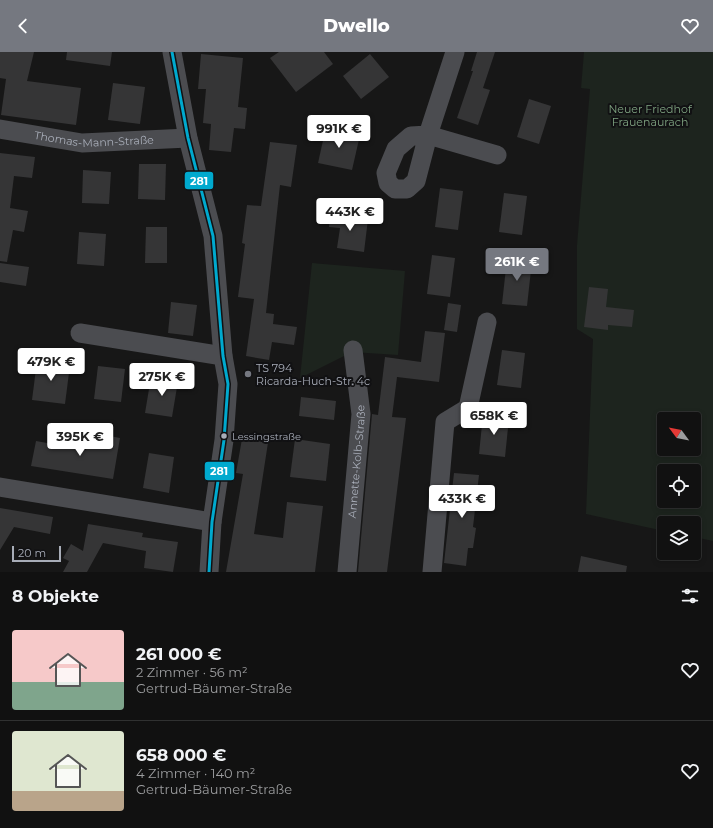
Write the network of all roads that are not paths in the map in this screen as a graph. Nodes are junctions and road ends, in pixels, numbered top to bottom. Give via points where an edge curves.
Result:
1 (172, 52) edge
2 (455, 52) edge
3 (0, 129) edge
4 (188, 138) junction
5 (497, 155) dead end
6 (487, 322) dead end
7 (80, 333) dead end
8 (353, 350) dead end
9 (223, 356) junction
10 (0, 487) edge
11 (212, 522) junction
12 (209, 572) edge
13 (347, 572) edge
14 (432, 572) edge

1 - 4 street
2 - 5 street via 428,135
3 - 4 street, Thomas-Mann-Straße via 82,143
4 - 9 street via 213,236
6 - 14 street via 468,408 445,422
7 - 9 street
8 - 13 street, Annette-Kolb-Straße via 361,414
9 - 11 street via 228,384
10 - 11 street
11 - 12 street

